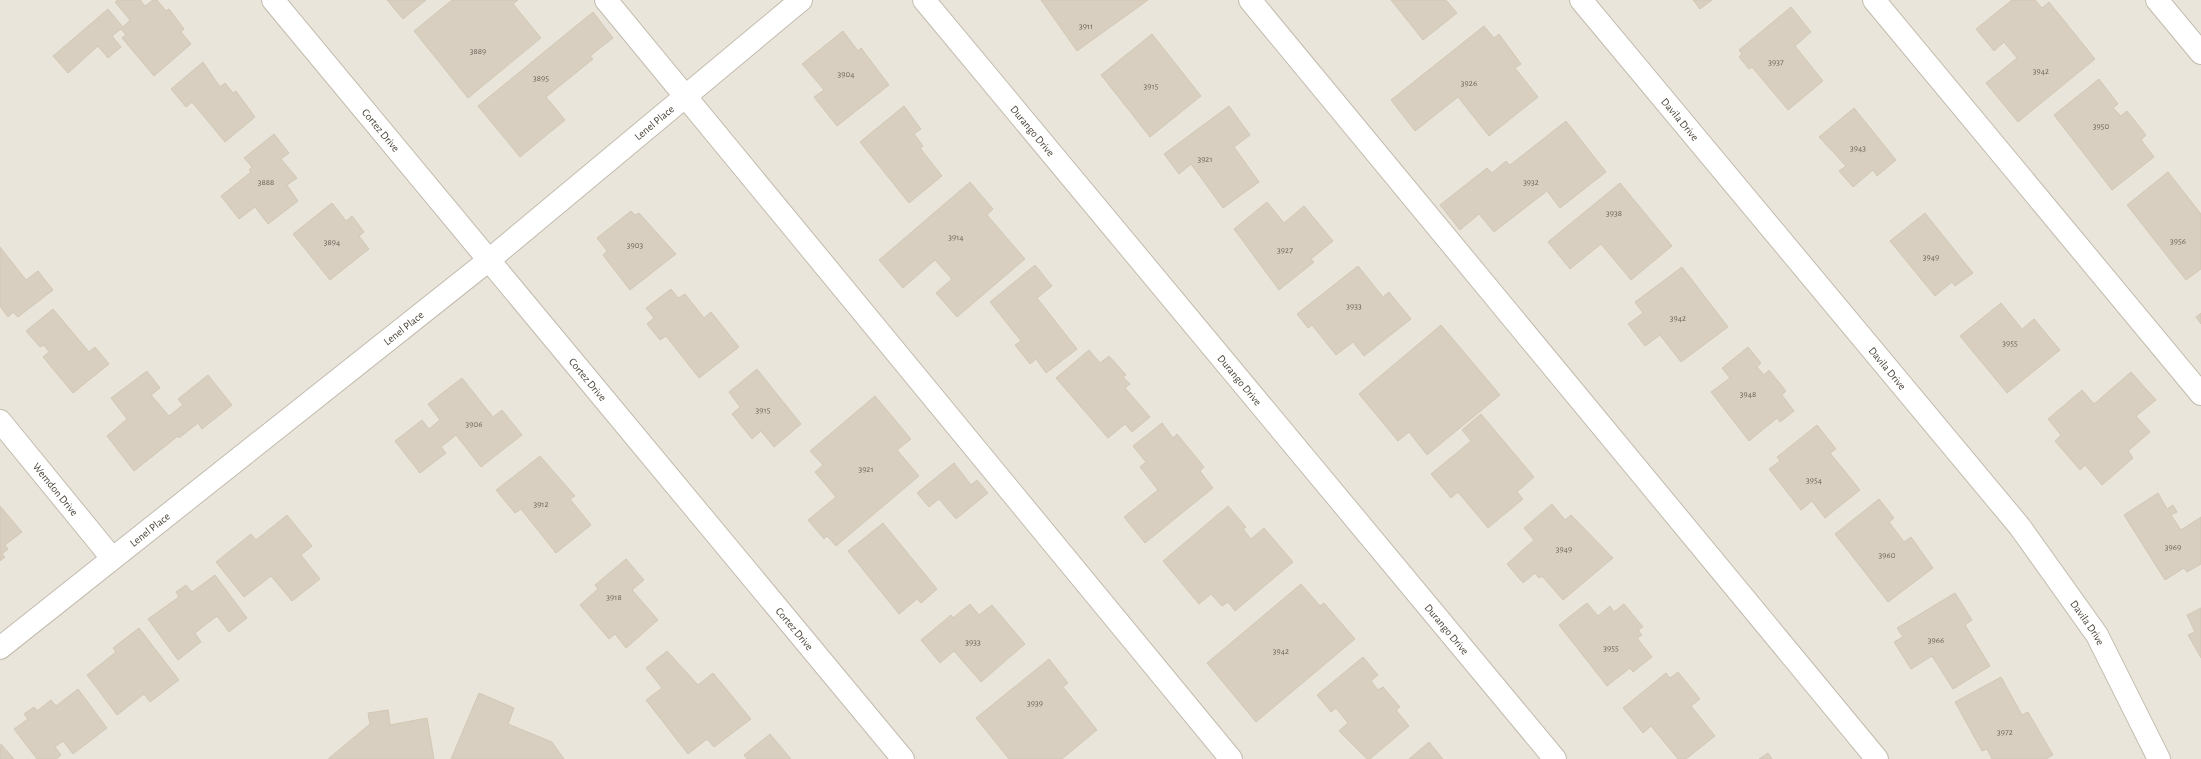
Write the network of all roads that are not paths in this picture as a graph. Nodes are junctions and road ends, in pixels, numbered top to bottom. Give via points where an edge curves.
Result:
1 (273, 0) edge
2 (606, 0) edge
3 (801, 0) edge
4 (924, 0) edge
5 (1250, 0) edge
6 (1581, 0) edge
7 (1874, 0) edge
8 (2157, 0) edge
9 (2201, 53) edge
10 (685, 95) junction
11 (489, 260) junction
12 (2201, 394) edge
13 (0, 421) edge
14 (112, 558) junction
15 (0, 648) edge
16 (904, 759) edge
17 (1231, 759) edge
18 (1555, 759) edge
19 (1877, 759) edge
20 (2159, 759) edge

1 - 11 street, Cortez Drive
2 - 10 street
3 - 10 street, Lenel Place
4 - 18 street, Durango Drive
5 - 19 street
6 - 20 street, Davila Drive via 2020,527 2097,634
7 - 12 street
8 - 9 street
10 - 11 street, Lenel Place
10 - 17 street
11 - 14 street, Lenel Place
11 - 16 street, Cortez Drive
13 - 14 street, Wemdon Drive
14 - 15 street, Lenel Place

